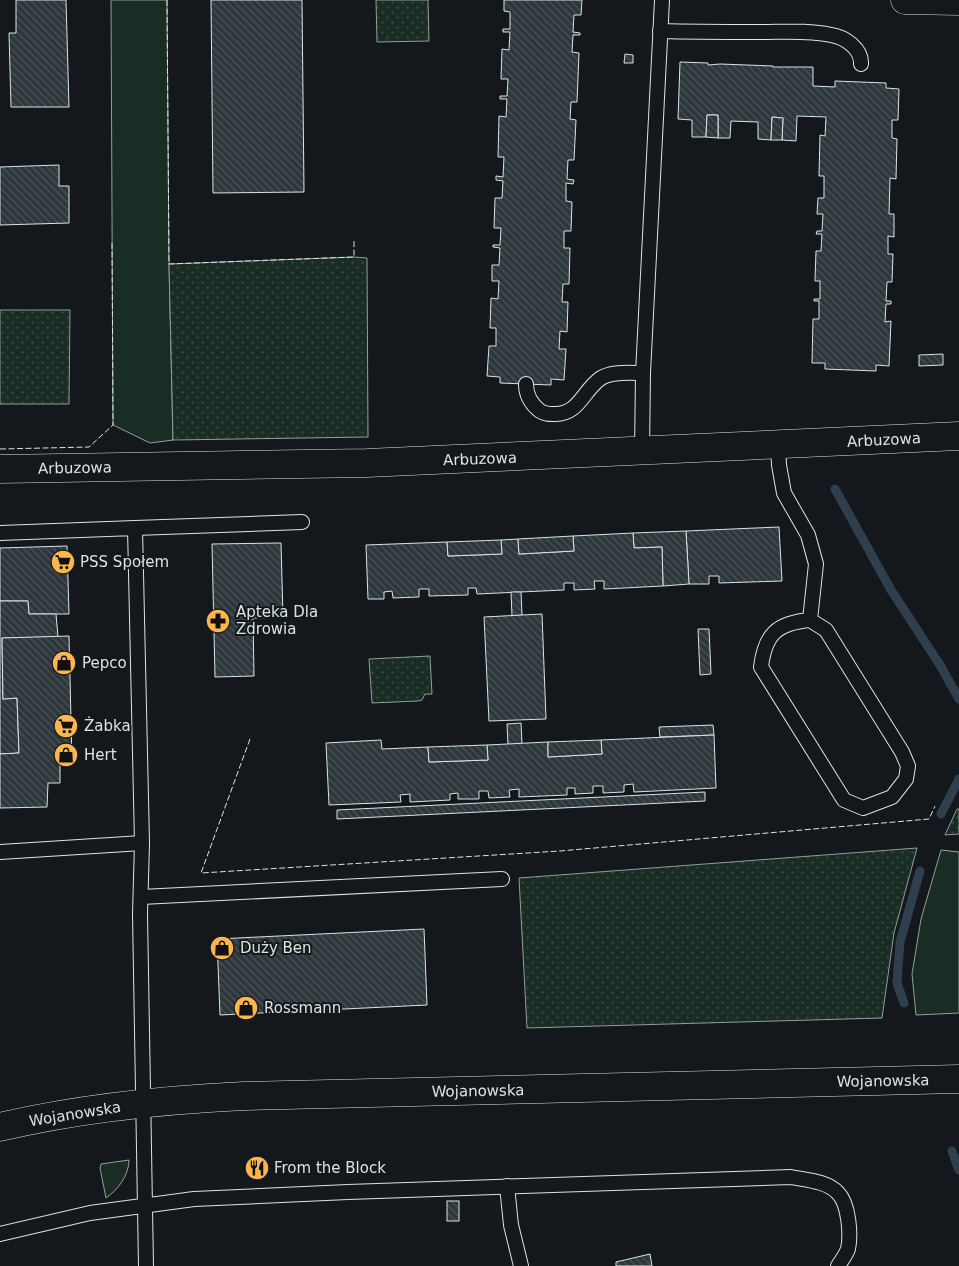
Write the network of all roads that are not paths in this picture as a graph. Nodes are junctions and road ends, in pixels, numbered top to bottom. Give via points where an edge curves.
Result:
1 (662, 0) edge
2 (905, 0) edge
3 (959, 1) edge
4 (660, 31) junction
5 (861, 64) dead end
6 (643, 373) junction
7 (526, 384) dead end
8 (959, 436) edge
9 (778, 445) junction
10 (642, 452) junction
11 (0, 470) edge
12 (302, 522) dead end
13 (135, 528) junction
14 (0, 533) edge
15 (810, 620) junction
16 (142, 843) junction
17 (0, 852) edge
18 (502, 879) dead end
19 (141, 897) junction
20 (959, 1079) edge
21 (142, 1104) junction
22 (0, 1127) edge
23 (507, 1186) junction
24 (144, 1205) junction
25 (0, 1234) edge
26 (146, 1266) edge
27 (521, 1266) edge
28 (838, 1266) edge

1 - 4 lane
2 - 3 street
4 - 5 lane via 832,35 856,49
4 - 6 lane
6 - 7 lane via 602,376 588,389 580,403 567,413 558,414 546,414 538,409 526,392
6 - 10 lane
8 - 9 street, Arbuzowa
9 - 10 street, Arbuzowa
9 - 15 lane via 784,493 808,534 816,564
10 - 11 street, Arbuzowa via 367,463
12 - 13 lane
13 - 14 lane
13 - 16 lane
15 - 15 lane via 826,630 908,766 906,779 892,796 864,808 844,800 761,667 763,650 772,633 792,622
16 - 17 lane
16 - 19 lane
18 - 19 lane
19 - 21 lane
20 - 21 street, Wojanowska via 244,1096
21 - 22 street, Wojanowska
21 - 24 lane
23 - 24 lane via 194,1199
23 - 27 lane via 511,1225
23 - 28 lane via 791,1177 820,1182 838,1192 846,1205 848,1250
24 - 25 lane via 90,1213
24 - 26 lane

